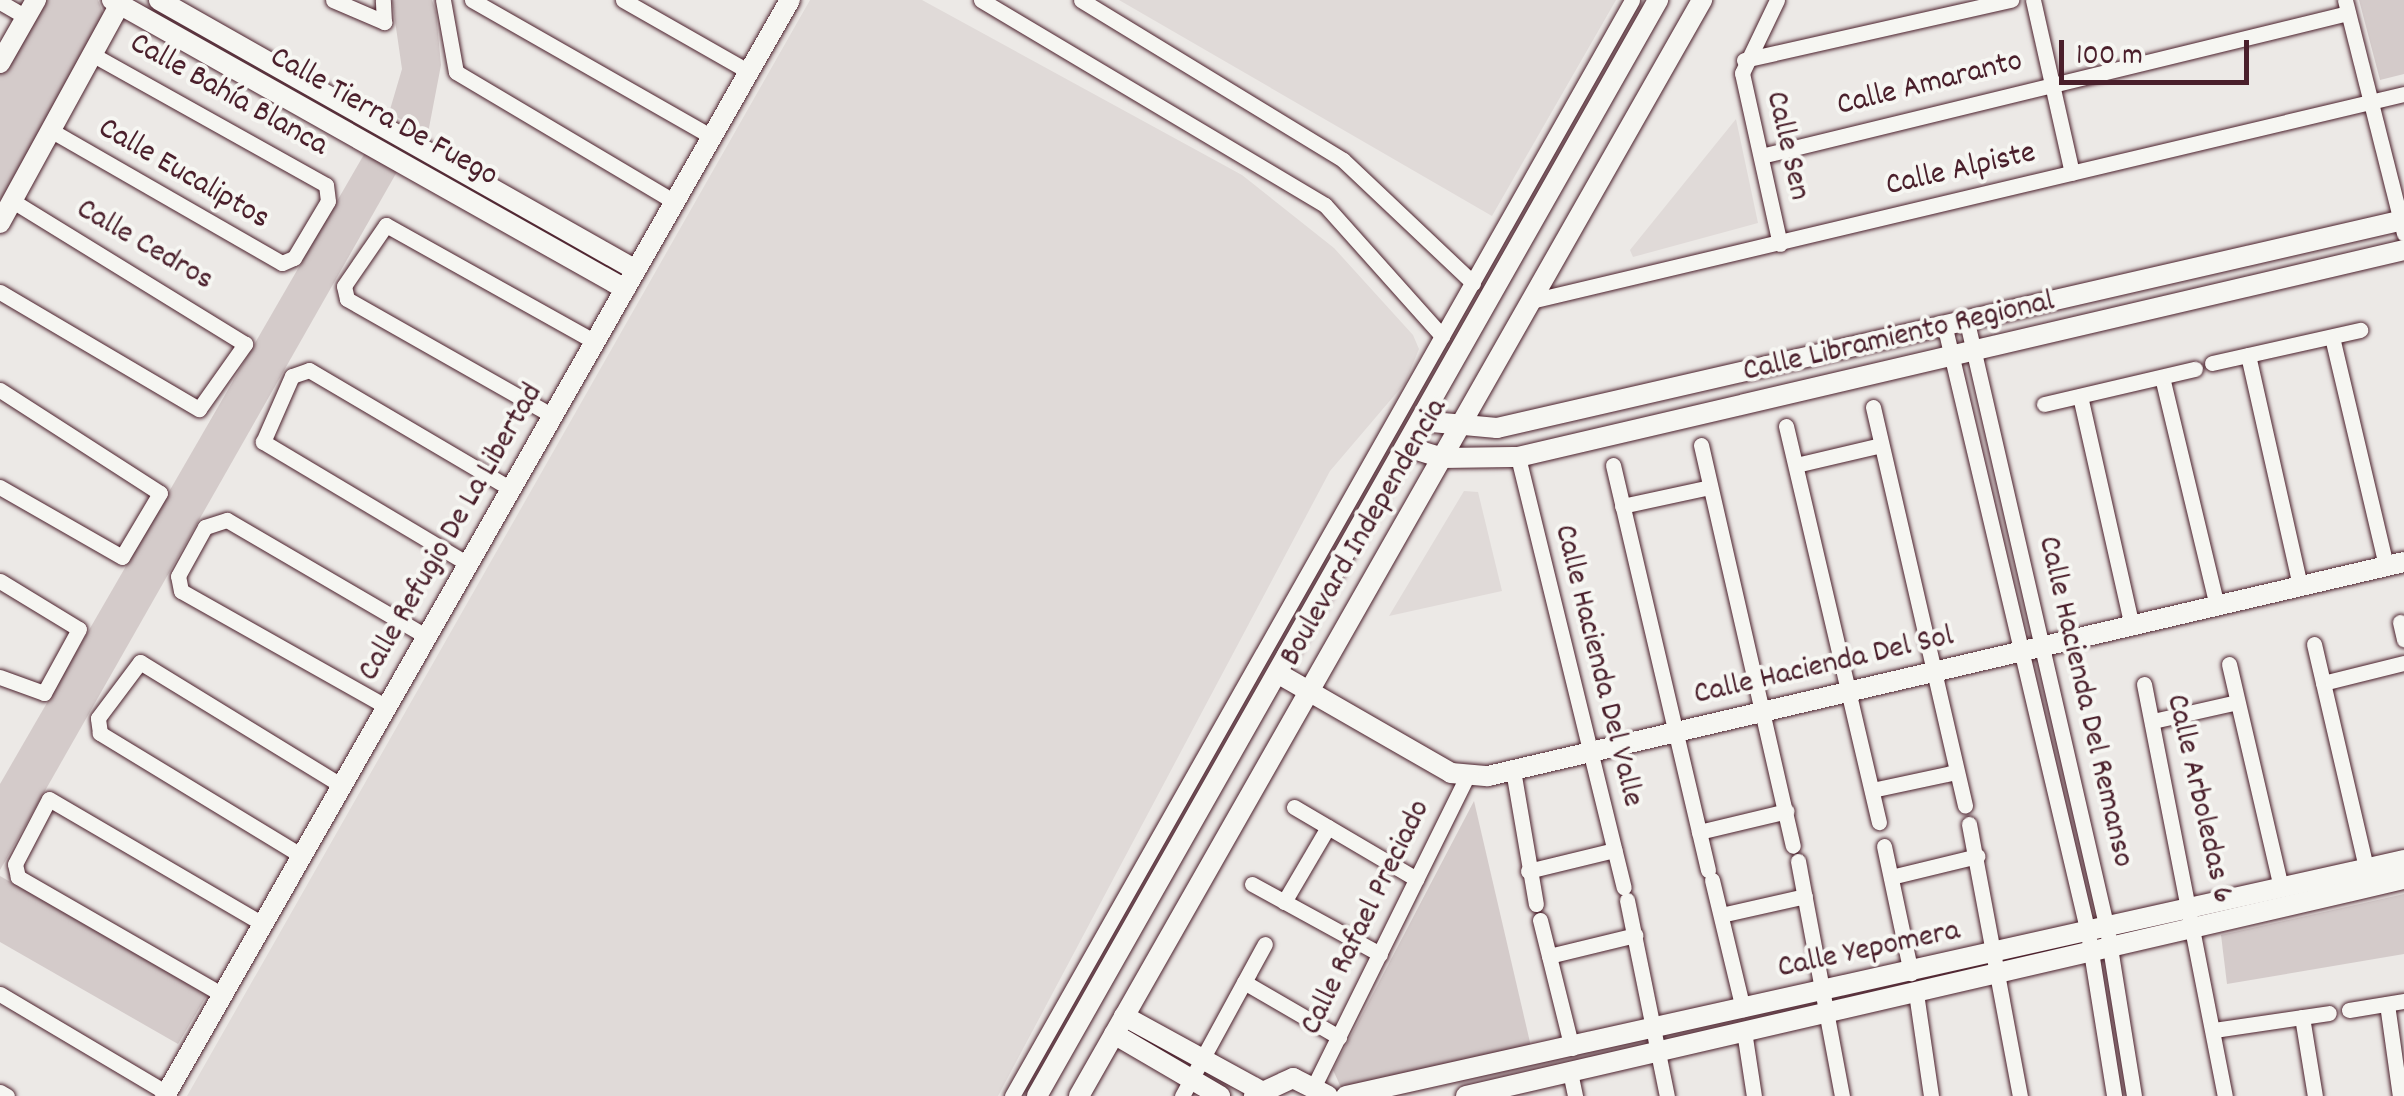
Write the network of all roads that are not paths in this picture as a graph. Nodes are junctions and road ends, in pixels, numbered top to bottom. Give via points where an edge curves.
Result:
1 (160, 0) edge
2 (333, 0) edge
3 (383, 0) edge
4 (444, 0) edge
5 (472, 0) edge
6 (622, 0) edge
7 (981, 0) edge
8 (1081, 0) edge
9 (1632, 0) edge
10 (1658, 0) edge
11 (1702, 0) edge
12 (1777, 0) edge
13 (2011, 0) edge
14 (2033, 0) edge
15 (0, 2) edge
16 (118, 2) edge
17 (782, 3) edge
18 (2346, 6) edge
19 (31, 8) edge
20 (95, 56) junction
21 (1744, 60) junction
22 (0, 64) edge
23 (749, 72) junction
24 (2051, 82) junction
25 (2404, 94) edge
26 (2368, 102) junction
27 (52, 132) junction
28 (402, 135) junction
29 (712, 137) junction
30 (390, 155) junction
31 (1761, 156) junction
32 (2072, 174) junction
33 (12, 201) junction
34 (675, 202) junction
35 (0, 223) edge
36 (2403, 225) edge
37 (1780, 244) junction
38 (2404, 250) edge
39 (286, 263) joint
40 (636, 270) junction
41 (1474, 283) junction
42 (625, 289) junction
43 (0, 292) edge
44 (1531, 301) junction
45 (1967, 322) junction
46 (1945, 328) junction
47 (2360, 330) dead end
48 (1442, 336) junction
49 (2332, 336) junction
50 (595, 342) junction
51 (1974, 351) junction
52 (2248, 355) junction
53 (1953, 356) junction
54 (2212, 364) dead end
55 (2195, 368) dead end
56 (2162, 377) junction
57 (0, 390) edge
58 (2080, 396) junction
59 (2044, 404) dead end
60 (1873, 407) dead end
61 (553, 416) junction
62 (1421, 421) junction
63 (1786, 426) dead end
64 (1458, 431) junction
65 (1881, 444) junction
66 (1701, 445) dead end
67 (1407, 447) junction
68 (1518, 457) junction
69 (1444, 458) junction
70 (1613, 465) dead end
71 (1796, 465) junction
72 (1710, 486) junction
73 (0, 488) edge
74 (512, 489) junction
75 (1622, 506) junction
76 (468, 564) junction
77 (2395, 564) edge
78 (0, 581) edge
79 (2300, 586) junction
80 (2218, 606) junction
81 (2400, 622) dead end
82 (2132, 627) junction
83 (427, 637) junction
84 (2404, 640) edge
85 (2314, 644) dead end
86 (2044, 648) junction
87 (2023, 653) junction
88 (2404, 663) edge
89 (2229, 664) dead end
90 (1934, 673) junction
91 (1278, 674) junction
92 (0, 677) edge
93 (2323, 683) junction
94 (2144, 684) dead end
95 (1308, 691) junction
96 (1849, 692) junction
97 (2238, 702) junction
98 (387, 707) junction
99 (1764, 711) junction
100 (2152, 720) junction
101 (1674, 731) junction
102 (1592, 752) junction
103 (1514, 770) junction
104 (1194, 771) junction
105 (1956, 772) junction
106 (1467, 777) junction
107 (1215, 784) junction
108 (342, 786) junction
109 (1872, 790) junction
110 (1965, 806) dead end
111 (1294, 807) dead end
112 (1787, 811) junction
113 (1879, 822) dead end
114 (1969, 824) dead end
115 (1328, 826) junction
116 (1699, 832) junction
117 (1884, 846) dead end
118 (1614, 850) junction
119 (302, 856) junction
120 (1977, 856) junction
121 (2404, 860) edge
122 (2366, 868) junction
123 (1528, 871) junction
124 (1891, 877) junction
125 (1416, 879) junction
126 (2404, 879) edge
127 (1252, 884) dead end
128 (2281, 888) junction
129 (1805, 896) junction
130 (1284, 902) junction
131 (1721, 915) junction
132 (2197, 917) junction
133 (263, 924) junction
134 (1635, 935) junction
135 (2099, 940) junction
136 (1265, 944) dead end
137 (1380, 954) junction
138 (1549, 956) junction
139 (2000, 963) junction
140 (1244, 982) junction
141 (1914, 983) junction
142 (1825, 990) junction
143 (0, 994) edge
144 (223, 995) junction
145 (2404, 1000) edge
146 (2387, 1004) junction
147 (1743, 1009) junction
148 (2349, 1010) dead end
149 (1830, 1012) junction
150 (2329, 1013) dead end
151 (2302, 1017) junction
152 (1119, 1025) junction
153 (1657, 1029) junction
154 (2214, 1030) junction
155 (1744, 1031) junction
156 (1339, 1037) junction
157 (1572, 1048) junction
158 (1660, 1050) junction
159 (1202, 1060) junction
160 (1484, 1067) junction
161 (1570, 1072) junction
162 (2401, 1077) edge
163 (1186, 1088) edge
164 (1322, 1090) edge
165 (0, 1092) edge
166 (1256, 1093) edge
167 (1490, 1093) edge
168 (166, 1094) edge
169 (7, 1096) edge
170 (1012, 1096) edge
171 (1037, 1096) edge
172 (1079, 1096) edge
173 (1220, 1096) edge
174 (1346, 1096) edge
175 (1466, 1096) edge
176 (1575, 1096) edge
177 (1668, 1096) edge
178 (1754, 1096) edge
179 (1842, 1096) edge
180 (1931, 1096) edge
181 (2020, 1096) edge
182 (2114, 1096) edge
183 (2134, 1096) edge
184 (2226, 1096) edge
185 (2315, 1096) edge
186 (2400, 1096) edge

1 - 28 street, Calle Tierra De Fuego
2 - 3 street via 384,22
4 - 34 street via 456,72
5 - 29 street
6 - 23 street
7 - 48 street via 1325,205
8 - 41 street via 1343,160
9 - 41 street
10 - 62 street, Boulevard Independencia
11 - 44 street, Boulevard Independencia
12 - 21 street
13 - 21 street
14 - 24 street
15 - 19 street
16 - 20 street
16 - 30 street, Calle Tierra De Fuego
17 - 23 street, Calle Refugio De La Libertad
18 - 24 street, Calle Amaranto
18 - 26 street
19 - 22 street
20 - 27 street
20 - 39 street, Calle Bahía Blanca via 330,190
21 - 31 street, Calle Sen
23 - 29 street, Calle Refugio De La Libertad
24 - 31 street, Calle Amaranto
24 - 32 street
25 - 26 street, Calle Alpiste
26 - 32 street, Calle Alpiste
26 - 36 street
27 - 33 street
27 - 39 street, Calle Eucaliptos
28 - 30 street
28 - 40 street, Calle Tierra De Fuego
29 - 34 street, Calle Refugio De La Libertad
30 - 42 street, Calle Tierra De Fuego
31 - 37 street, Calle Sen
32 - 37 street, Calle Alpiste
33 - 35 street
33 - 43 street, Calle Cedros via 245,340 204,408
34 - 40 street, Calle Refugio De La Libertad
36 - 45 street, Calle Libramiento Regional
37 - 44 street, Calle Alpiste
38 - 51 street, Calle Libramiento Regional
40 - 42 street, Calle Refugio De La Libertad
41 - 48 street
42 - 50 street, Calle Refugio De La Libertad
44 - 64 street, Boulevard Independencia
45 - 46 street, Calle Libramiento Regional
45 - 51 street, Calle Hacienda Del Remanso
46 - 53 street, Calle Hacienda Del Remanso
46 - 64 street, Calle Libramiento Regional
47 - 49 street
48 - 104 street
49 - 52 street
49 - 77 street
50 - 61 street, Calle Refugio De La Libertad
50 - 61 street via 386,225 344,296
51 - 53 street, Calle Libramiento Regional
51 - 86 street, Calle Hacienda Del Remanso
52 - 54 street
52 - 79 street
53 - 68 street, Calle Libramiento Regional
53 - 87 street, Calle Hacienda Del Remanso
55 - 56 street
56 - 58 street
56 - 80 street
57 - 73 street via 160,489 122,557
58 - 59 street
58 - 82 street
60 - 65 street
61 - 74 street, Calle Refugio De La Libertad
62 - 64 street, Calle Libramiento Regional
62 - 67 street, Boulevard Independencia
63 - 71 street
64 - 69 street, Boulevard Independencia
65 - 71 street
65 - 90 street
66 - 72 street
67 - 69 street, Calle Libramiento Regional
67 - 91 street, Boulevard Independencia
68 - 69 street, Calle Libramiento Regional
68 - 102 street, Calle Hacienda Del Valle
69 - 95 street, Boulevard Independencia
70 - 75 street
71 - 96 street
72 - 75 street
72 - 99 street
74 - 76 street, Calle Refugio De La Libertad
74 - 76 street via 304,368 261,438
75 - 101 street
76 - 83 street, Calle Refugio De La Libertad
77 - 79 street, Calle Hacienda Del Sol
78 - 92 street via 78,629 41,695
79 - 80 street, Calle Hacienda Del Sol
80 - 82 street, Calle Hacienda Del Sol
81 - 84 street
82 - 86 street, Calle Hacienda Del Sol
83 - 98 street, Calle Refugio De La Libertad
83 - 98 street via 215,518 177,586
85 - 93 street
86 - 87 street, Calle Hacienda Del Sol
86 - 135 street, Calle Hacienda Del Remanso
87 - 90 street, Calle Hacienda Del Sol
87 - 135 street, Calle Hacienda Del Remanso
88 - 93 street
89 - 97 street, Calle Arboledas 6
90 - 96 street, Calle Hacienda Del Sol
90 - 105 street
91 - 95 street
91 - 107 street, Boulevard Independencia
93 - 122 street
94 - 100 street, Calle Arboledas 6
95 - 106 street
95 - 152 street, Boulevard Independencia
96 - 99 street, Calle Hacienda Del Sol
96 - 109 street
97 - 100 street
97 - 128 street, Calle Arboledas 6
98 - 108 street, Calle Refugio De La Libertad
99 - 101 street, Calle Hacienda Del Sol
99 - 112 street
100 - 132 street, Calle Arboledas 6
101 - 102 street, Calle Hacienda Del Sol
101 - 116 street
102 - 103 street, Calle Hacienda Del Sol
102 - 118 street, Calle Hacienda Del Valle
103 - 106 street, Calle Hacienda Del Sol
103 - 123 street
104 - 107 street
104 - 170 street
105 - 109 street
105 - 110 street
106 - 125 street, Calle Rafael Preciado
107 - 171 street, Boulevard Independencia
108 - 119 street, Calle Refugio De La Libertad
108 - 119 street via 134,662 97,729
109 - 113 street
111 - 115 street
112 - 116 street
112 - 129 street
114 - 120 street
115 - 125 street
115 - 130 street
116 - 131 street
117 - 124 street
118 - 123 street
118 - 134 street, Calle Hacienda Del Valle
119 - 133 street, Calle Refugio De La Libertad
120 - 124 street
120 - 139 street
121 - 122 street, Calle Yepomera
122 - 128 street, Calle Yepomera
123 - 138 street
124 - 141 street
125 - 137 street, Calle Rafael Preciado
126 - 132 street, Calle Yepomera
127 - 130 street
128 - 132 street, Calle Yepomera
129 - 131 street
129 - 142 street
130 - 137 street
131 - 147 street
132 - 135 street, Calle Yepomera
132 - 154 street, Calle Arboledas 6
133 - 144 street, Calle Refugio De La Libertad
133 - 144 street via 49,799 15,872
134 - 138 street
134 - 153 street, Calle Hacienda Del Valle
135 - 139 street, Calle Yepomera
135 - 182 street, Calle Hacienda Del Remanso
135 - 183 street, Calle Hacienda Del Remanso
136 - 140 street
137 - 156 street, Calle Rafael Preciado
138 - 157 street
139 - 141 street, Calle Yepomera
139 - 181 street
140 - 156 street
140 - 159 street
141 - 142 street, Calle Yepomera
141 - 149 street, Calle Yepomera
141 - 180 street
142 - 147 street, Calle Yepomera
142 - 149 street
143 - 168 street
144 - 168 street, Calle Refugio De La Libertad
145 - 146 street
146 - 148 street
146 - 162 street
147 - 153 street, Calle Yepomera
149 - 155 street, Calle Yepomera
149 - 179 street
150 - 151 street
151 - 154 street
151 - 185 street
152 - 159 street
152 - 163 street
152 - 172 street, Boulevard Independencia
153 - 157 street, Calle Yepomera
153 - 158 street, Calle Hacienda Del Valle
154 - 184 street, Calle Arboledas 6
155 - 158 street, Calle Yepomera
155 - 178 street
156 - 164 street, Calle Rafael Preciado
157 - 160 street, Calle Yepomera
158 - 161 street, Calle Yepomera
158 - 177 street, Calle Hacienda Del Valle
159 - 163 street
159 - 166 street
160 - 167 street
160 - 174 street, Calle Yepomera
161 - 167 street, Calle Yepomera
161 - 176 street
162 - 186 street
163 - 173 street
164 - 166 street via 1281,1079
165 - 169 street
167 - 175 street, Calle Yepomera

